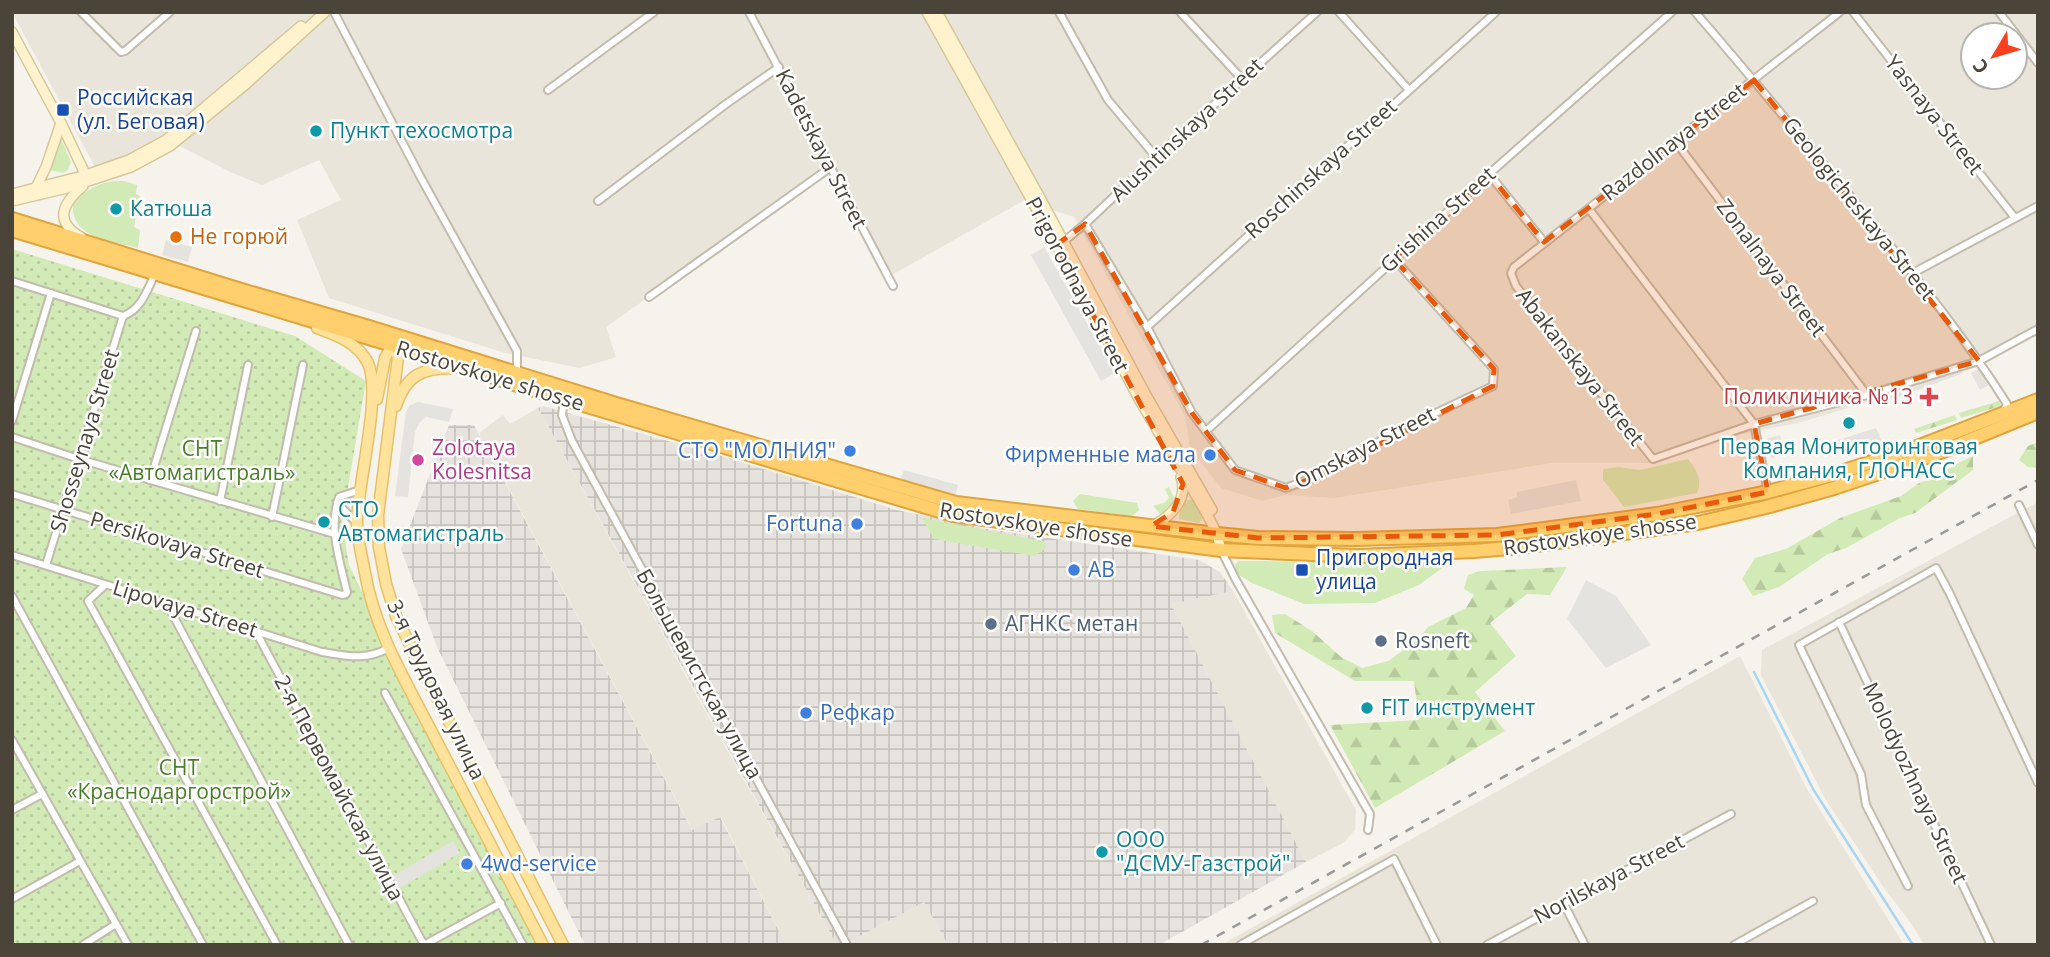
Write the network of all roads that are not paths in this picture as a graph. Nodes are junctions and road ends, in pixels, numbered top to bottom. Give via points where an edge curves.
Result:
1 (81, 12) edge
2 (170, 12) edge
3 (317, 12) edge
4 (325, 12) edge
5 (334, 12) edge
6 (653, 12) edge
7 (749, 12) edge
8 (927, 12) edge
9 (937, 12) edge
10 (1059, 12) edge
11 (1180, 12) edge
12 (1317, 12) edge
13 (1339, 12) edge
14 (1496, 12) edge
15 (1672, 12) edge
16 (1695, 12) edge
17 (1840, 12) edge
18 (1853, 12) edge
19 (1999, 12) edge
20 (12, 32) edge
21 (2038, 63) edge
22 (779, 67) junction
23 (1242, 79) junction
24 (1754, 80) junction
25 (548, 90) dead end
26 (1409, 90) junction
27 (61, 123) junction
28 (1675, 141) junction
29 (1156, 157) junction
30 (831, 167) junction
31 (1489, 174) junction
32 (87, 179) junction
33 (35, 190) junction
34 (12, 194) edge
35 (12, 201) edge
36 (598, 201) dead end
37 (2038, 206) edge
38 (1588, 209) junction
39 (2015, 218) junction
40 (12, 219) edge
41 (1085, 224) junction
42 (12, 230) edge
43 (1544, 242) junction
44 (1060, 243) junction
45 (94, 245) junction
46 (1394, 259) junction
47 (1511, 273) joint
48 (1913, 273) junction
49 (155, 274) junction
50 (12, 281) edge
51 (892, 286) dead end
52 (51, 293) junction
53 (649, 297) dead end
54 (242, 300) junction
55 (123, 316) junction
56 (1147, 327) junction
57 (2038, 329) edge
58 (377, 330) junction
59 (196, 331) dead end
60 (412, 340) junction
61 (392, 345) junction
62 (1979, 361) junction
63 (248, 365) dead end
64 (303, 365) dead end
65 (463, 368) junction
66 (517, 373) junction
67 (565, 394) junction
68 (1867, 395) junction
69 (2038, 400) edge
70 (2038, 412) edge
71 (2003, 414) junction
72 (12, 421) edge
73 (1754, 424) junction
74 (388, 430) junction
75 (1206, 431) junction
76 (12, 437) edge
77 (1173, 456) junction
78 (79, 459) junction
79 (1235, 470) joint
80 (361, 475) junction
81 (150, 480) junction
82 (360, 489) junction
83 (1768, 492) junction
84 (12, 494) edge
85 (220, 501) junction
86 (337, 503) junction
87 (2019, 505) dead end
88 (64, 511) junction
89 (272, 517) junction
90 (357, 523) junction
91 (1151, 526) junction
92 (335, 534) junction
93 (1221, 535) junction
94 (2038, 545) edge
95 (1225, 553) junction
96 (12, 555) edge
97 (46, 565) junction
98 (105, 585) junction
99 (12, 596) edge
100 (167, 604) junction
101 (1839, 622) junction
102 (255, 631) junction
103 (388, 648) junction
104 (385, 693) dead end
105 (12, 740) edge
106 (2038, 783) edge
107 (42, 794) junction
108 (12, 810) edge
109 (1731, 814) dead end
110 (1368, 830) dead end
111 (80, 861) junction
112 (1908, 886) dead end
113 (12, 899) edge
114 (1813, 901) dead end
115 (500, 903) junction
116 (1564, 904) junction
117 (116, 925) junction
118 (1256, 936) junction
119 (83, 945) edge
120 (128, 945) edge
121 (203, 945) edge
122 (277, 945) edge
123 (349, 945) edge
124 (424, 945) edge
125 (523, 945) edge
126 (543, 945) edge
127 (563, 945) edge
128 (847, 945) edge
129 (1240, 945) edge
130 (1261, 945) edge
131 (1437, 945) edge
132 (1487, 945) edge
133 (1585, 945) edge
134 (1734, 945) edge
135 (1991, 945) edge

1 - 2 street via 121,52
3 - 32 street via 166,140
4 - 32 street via 170,146 131,167
5 - 66 street via 517,351
6 - 25 street
7 - 22 street, Kadetskaya Street
8 - 44 street, Prigorodnaya Street
9 - 44 street, Prigorodnaya Street
10 - 29 street via 1108,100
11 - 23 street
12 - 23 street, Alushtinskaya Street
13 - 26 street
14 - 26 street, Roschinskaya Street
15 - 31 street, Grishina Street
16 - 24 street, Geologicheskaya Street
17 - 24 street, Razdolnaya Street
18 - 39 street, Yasnaya Street
19 - 21 street
20 - 27 street
22 - 30 street, Kadetskaya Street
22 - 36 street
23 - 29 street, Alushtinskaya Street
24 - 28 street, Razdolnaya Street
24 - 48 street, Geologicheskaya Street
26 - 56 street, Roschinskaya Street
27 - 32 street
27 - 33 street
28 - 38 street, Razdolnaya Street
28 - 68 street, Zonalnaya Street
29 - 41 street, Alushtinskaya Street
30 - 51 street, Kadetskaya Street
30 - 53 street
31 - 43 street
31 - 46 street, Grishina Street
32 - 33 street
32 - 35 street
32 - 45 street via 67,201 64,216 69,229
33 - 34 street
37 - 39 street
38 - 43 street, Razdolnaya Street
38 - 73 street
39 - 48 street
40 - 45 highway, Rostovskoye shosse
41 - 44 street, Alushtinskaya Street
41 - 56 street, Prigorodnaya Street
42 - 49 highway, Rostovskoye shosse
43 - 47 street, Razdolnaya Street
44 - 77 street, Prigorodnaya Street
44 - 93 street, Prigorodnaya Street
45 - 58 highway, Rostovskoye shosse
46 - 75 street, Grishina Street
46 - 79 street, Omskaya Street via 1494,369 1493,386 1286,488
47 - 73 street, Abakanskaya Street via 1516,286 1653,460
48 - 62 street, Geologicheskaya Street
49 - 54 highway, Rostovskoye shosse
49 - 55 street via 140,305
50 - 52 street
52 - 55 street
52 - 72 street
54 - 61 highway, Rostovskoye shosse
54 - 80 main road via 348,341 364,357 372,380
55 - 78 street, Shosseynaya Street
56 - 75 street, Prigorodnaya Street
57 - 62 street
58 - 60 highway, Rostovskoye shosse
58 - 61 main road
59 - 81 street
60 - 61 main road
60 - 66 highway, Rostovskoye shosse
61 - 65 highway, Rostovskoye shosse
61 - 74 main road, 3-я Трудовая улица via 398,357
61 - 80 main road
62 - 68 street
62 - 71 street, Geologicheskaya Street via 2007,404
63 - 85 street
64 - 89 street
65 - 67 highway, Rostovskoye shosse
65 - 74 main road via 429,369 414,377 398,399
66 - 67 highway, Rostovskoye shosse
67 - 91 highway, Rostovskoye shosse via 957,503
67 - 95 highway, Rostovskoye shosse via 953,515
67 - 128 street, Большевистская улица via 562,415 572,441
68 - 73 street
69 - 71 highway, Rostovskoye shosse
70 - 95 highway, Rostovskoye shosse via 1933,455 1833,488 1698,523 1474,551 1358,556
71 - 83 highway, Rostovskoye shosse via 1912,449
73 - 83 street
74 - 127 main road, 3-я Трудовая улица via 379,547 396,616
75 - 79 street, Prigorodnaya Street
76 - 78 street
77 - 91 street via 1184,484 1182,493 1173,512
77 - 93 street, Prigorodnaya Street
78 - 81 street
78 - 88 street, Shosseynaya Street
80 - 82 main road, 3-я Трудовая улица
81 - 85 street
82 - 86 street via 341,496
82 - 90 main road, 3-я Трудовая улица
83 - 93 highway, Rostovskoye shosse via 1657,514 1497,535 1356,539
84 - 88 street, Persikovaya Street
85 - 89 street
86 - 90 street
86 - 92 street
87 - 94 street
88 - 92 street, Persikovaya Street via 342,595 347,592
88 - 97 street, Shosseynaya Street
89 - 92 street
90 - 103 main road, 3-я Трудовая улица via 369,594
91 - 93 highway, Rostovskoye shosse
93 - 95 street, Prigorodnaya Street
95 - 110 street, Prigorodnaya Street via 1370,814
96 - 97 street, Lipovaya Street
97 - 98 street, Lipovaya Street
98 - 100 street, Lipovaya Street
98 - 122 street via 88,601
99 - 121 street
100 - 102 street, Lipovaya Street
100 - 123 street
101 - 106 street via 1936,568
101 - 112 street via 1798,645 1861,774 1866,805
101 - 135 street, Molodyozhnaya Street
102 - 103 street, Lipovaya Street via 322,652 359,657
102 - 124 street, 2-я Первомайская улица
103 - 126 main road, 3-я Трудовая улица
104 - 115 street
105 - 107 street
107 - 108 street
107 - 111 street
109 - 116 street, Norilskaya Street
111 - 113 street
111 - 117 street
114 - 134 street
115 - 124 street
115 - 125 street
116 - 132 street, Norilskaya Street
116 - 133 street
117 - 119 street
117 - 120 street
118 - 129 street
118 - 130 street
118 - 131 street via 1394,859

